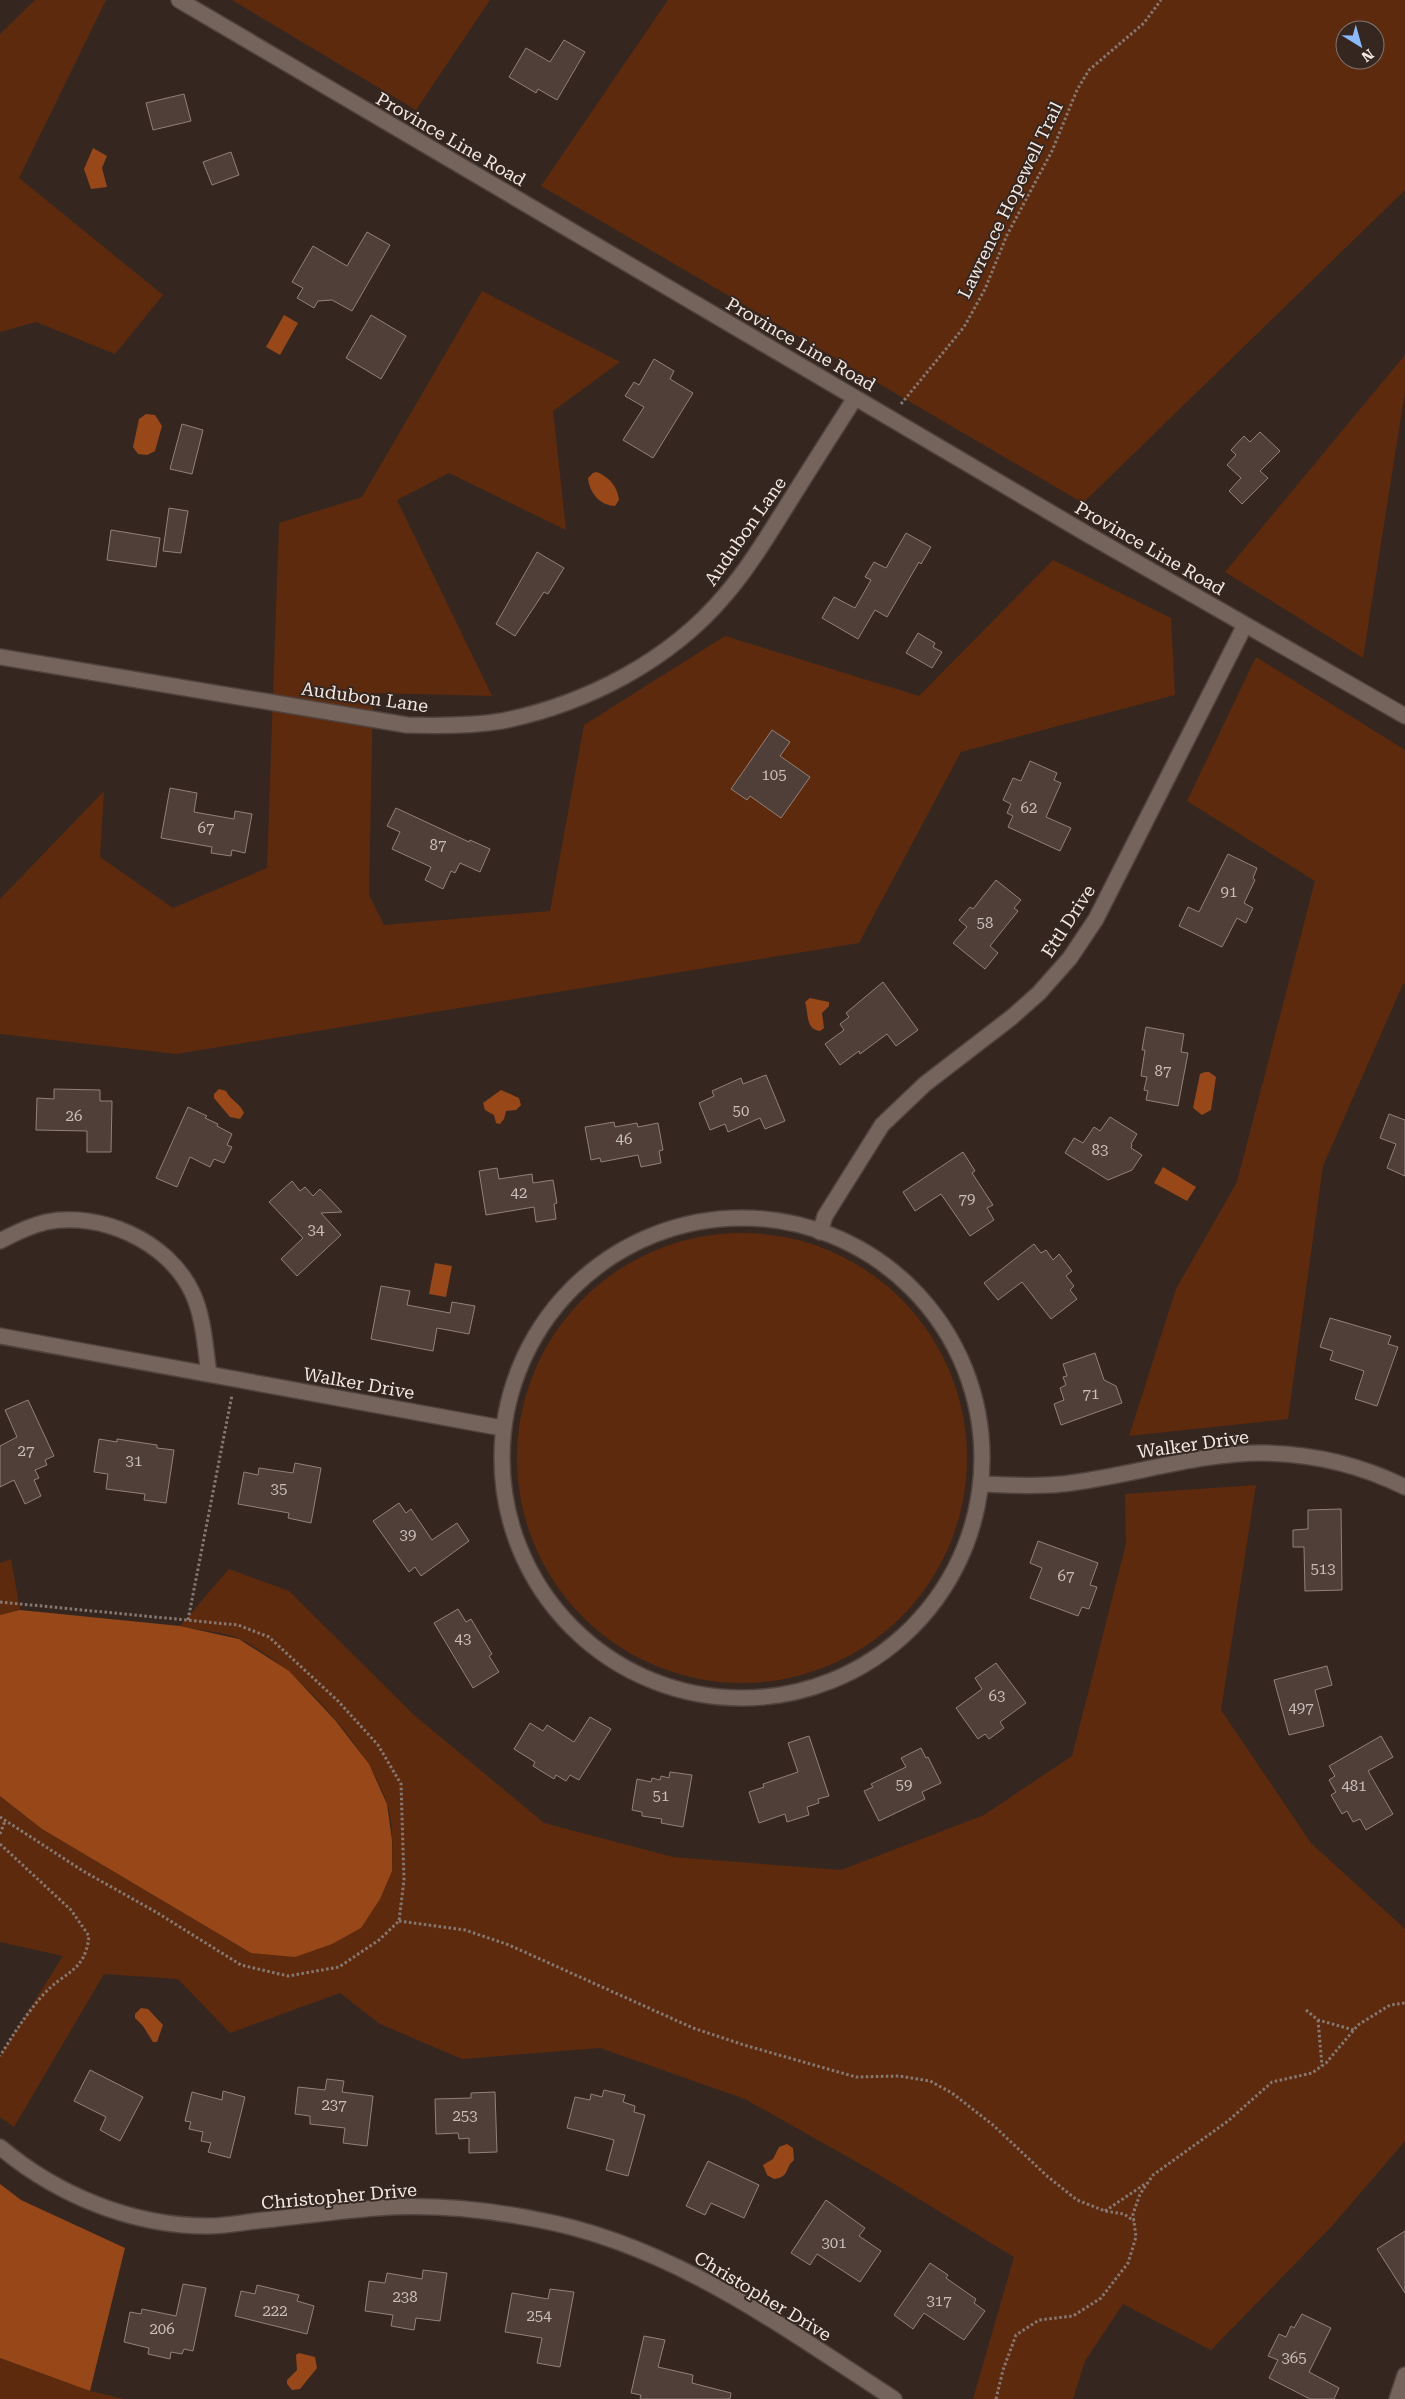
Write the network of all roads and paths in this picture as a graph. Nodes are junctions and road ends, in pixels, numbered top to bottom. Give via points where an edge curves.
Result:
1 (179, 0) edge
2 (1161, 0) edge
3 (855, 398) junction
4 (889, 418) junction
5 (1245, 625) junction
6 (0, 657) edge
7 (1405, 716) edge
8 (820, 1232) junction
9 (0, 1241) edge
10 (0, 1336) edge
11 (209, 1374) junction
12 (235, 1379) junction
13 (502, 1428) junction
14 (982, 1484) junction
15 (1405, 1487) edge
16 (0, 1602) edge
17 (188, 1620) junction
18 (0, 1818) edge
19 (5, 1820) junction
20 (0, 1834) edge
21 (0, 1844) edge
22 (400, 1920) junction
23 (1405, 2003) edge
24 (1306, 2010) dead end
25 (1318, 2020) junction
26 (1354, 2030) junction
27 (0, 2056) edge
28 (1322, 2066) junction
29 (0, 2147) edge
30 (1148, 2182) junction
31 (1104, 2211) junction
32 (1134, 2221) junction
33 (1405, 2375) edge
34 (894, 2399) edge
35 (996, 2399) edge
36 (1397, 2399) edge

1 - 3 street, Province Line Road
2 - 4 path, Lawrence Hopewell Trail via 1144,22 1089,70 964,327
3 - 4 street, Province Line Road
3 - 6 street, Audubon Lane via 749,564 725,596 696,625 626,676 578,699 540,712 501,721 454,726 407,725
4 - 5 street, Province Line Road
5 - 7 street, Province Line Road
5 - 8 street, Ettl Drive via 1096,918 1070,958 1032,999 924,1084 882,1125 825,1216
8 - 13 street via 776,1221 742,1218 704,1221 667,1230 610,1257 576,1284 536,1331 520,1361
8 - 14 street via 881,1262 910,1287 951,1340 966,1370 976,1402 982,1436
9 - 11 street via 20,1230 47,1222 75,1220 104,1224 159,1251 178,1269 192,1291 201,1315
10 - 11 street, Walker Drive
11 - 12 street, Walker Drive
12 - 13 street, Walker Drive
12 - 17 path
13 - 14 street via 504,1500 528,1568 548,1600 572,1629 634,1673 702,1695 736,1698 773,1696 810,1688 849,1673 899,1640 923,1617 946,1587 964,1553 976,1518
14 - 15 street, Walker Drive via 1061,1484 1221,1456 1264,1453 1307,1456 1349,1464
16 - 17 path
17 - 22 path via 238,1625 269,1637 338,1700 378,1745 401,1784 404,1880
18 - 19 path
19 - 20 path
19 - 22 path via 83,1871 241,1965 288,1976 339,1967 379,1940
21 - 27 path via 71,1910 89,1936 87,1953 73,1971 45,1993
22 - 31 path via 465,1930 509,1945 693,2028 744,2045 856,2077 899,2076 930,2081 952,2093 993,2126 1077,2200
23 - 26 path via 1390,2005
24 - 25 path
25 - 26 path
25 - 28 path
26 - 28 path
28 - 30 path via 1312,2073 1272,2082 1228,2121 1153,2175
29 - 34 street, Christopher Drive via 52,2184 88,2201 126,2214 165,2222 208,2226 377,2208 430,2207 536,2219 598,2235 697,2275
30 - 31 path
30 - 32 path via 1140,2194
31 - 32 path via 1124,2214
32 - 35 path via 1136,2237 1128,2263 1101,2298 1073,2316 1038,2320 1016,2335
33 - 36 street

